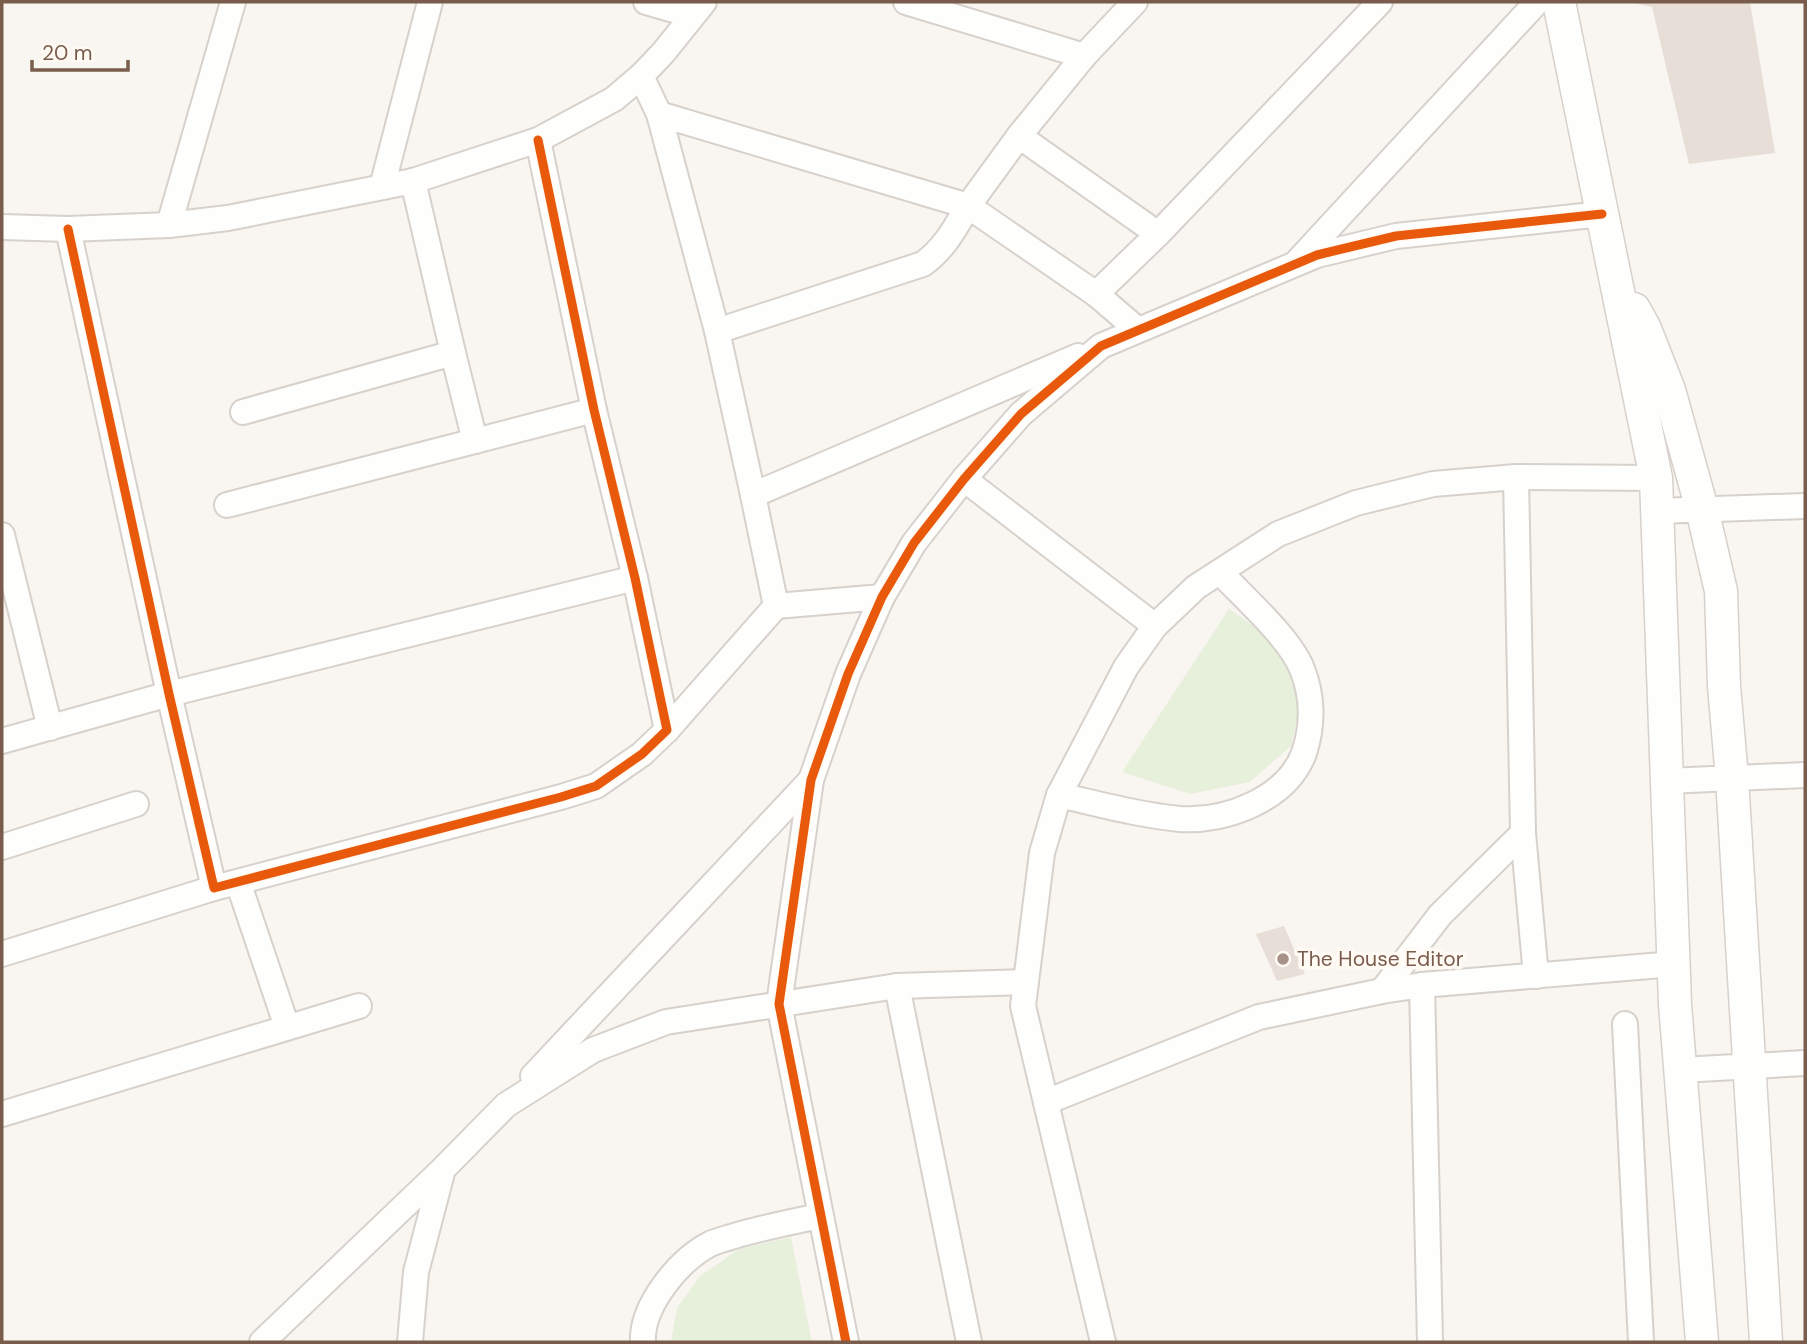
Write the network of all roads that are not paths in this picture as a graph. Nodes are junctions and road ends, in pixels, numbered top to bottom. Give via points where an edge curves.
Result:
1 (233, 2) edge
2 (430, 2) edge
3 (646, 2) edge
4 (906, 2) edge
5 (1135, 2) edge
6 (1380, 2) edge
7 (1538, 2) edge
8 (1559, 2) edge
9 (698, 9) edge
10 (1084, 56) junction
11 (641, 76) junction
12 (659, 114) junction
13 (1019, 136) junction
14 (538, 139) junction
15 (413, 181) junction
16 (382, 187) junction
17 (968, 206) junction
18 (1602, 214) junction
19 (169, 225) junction
20 (2, 227) edge
21 (68, 229) junction
22 (1157, 234) junction
23 (1294, 264) junction
24 (1615, 274) junction
25 (1096, 294) junction
26 (1138, 330) junction
27 (717, 331) junction
28 (1101, 346) junction
29 (453, 353) junction
30 (594, 410) junction
31 (243, 412) dead end
32 (475, 441) junction
33 (1516, 477) junction
34 (1656, 478) junction
35 (964, 479) junction
36 (753, 495) junction
37 (227, 505) dead end
38 (1805, 506) edge
39 (1702, 509) junction
40 (1657, 511) junction
41 (2, 535) edge
42 (1220, 572) junction
43 (635, 578) junction
44 (882, 597) junction
45 (776, 606) junction
46 (1155, 626) junction
47 (169, 694) junction
48 (50, 728) junction
49 (667, 730) junction
50 (2, 741) edge
51 (1805, 775) edge
52 (1732, 778) junction
53 (811, 780) junction
54 (1667, 780) junction
55 (1059, 795) junction
56 (136, 804) dead end
57 (1523, 833) junction
58 (2, 846) edge
59 (226, 885) junction
60 (2, 954) edge
61 (1674, 964) junction
62 (1536, 976) junction
63 (1026, 982) junction
64 (1422, 985) junction
65 (897, 986) junction
66 (1382, 991) junction
67 (779, 1004) junction
68 (359, 1006) dead end
69 (1625, 1024) dead end
70 (287, 1027) junction
71 (1805, 1063) edge
72 (1749, 1066) junction
73 (1681, 1070) junction
74 (1046, 1102) junction
75 (506, 1105) junction
76 (2, 1114) edge
77 (443, 1170) junction
78 (820, 1216) junction
79 (262, 1342) edge
80 (410, 1342) edge
81 (643, 1342) edge
82 (846, 1342) edge
83 (969, 1342) edge
84 (1103, 1342) edge
85 (1430, 1342) edge
86 (1641, 1342) edge
87 (1702, 1342) edge
88 (1766, 1342) edge

1 - 19 street
2 - 16 street
3 - 9 street
4 - 10 street
5 - 10 street
6 - 22 street
7 - 23 street
8 - 18 street
9 - 11 street
10 - 13 street
11 - 12 street
11 - 14 street via 614,99
12 - 17 street
12 - 27 street
13 - 17 street
13 - 22 street
14 - 15 street
14 - 30 street
15 - 16 street
15 - 29 street
16 - 19 street
17 - 25 street
17 - 27 street via 948,241 923,264
18 - 23 street via 1395,236
18 - 24 street
19 - 21 street
20 - 21 street
21 - 47 street
22 - 25 street
23 - 26 street
24 - 34 street
24 - 39 street via 1645,329 1669,390
25 - 26 street
26 - 28 street
27 - 36 street
28 - 35 street via 1021,414
28 - 36 street
29 - 31 street
29 - 32 street
30 - 32 street
30 - 43 street
32 - 37 street
33 - 34 street
33 - 42 street via 1433,484 1356,503 1278,534
33 - 57 street
34 - 40 street
35 - 44 street via 914,543
35 - 46 street
36 - 45 street
38 - 39 street
39 - 40 street
39 - 52 street via 1721,591
40 - 54 street
41 - 48 street
42 - 46 street via 1196,587
42 - 55 street via 1288,646 1302,668 1311,724 1298,769 1276,791 1247,808 1194,818 1123,810
43 - 47 street
43 - 49 street
44 - 45 street
44 - 53 street via 848,674
45 - 49 street
46 - 55 street via 1126,667
47 - 48 street
47 - 59 street
48 - 50 street
49 - 59 street via 596,786
51 - 52 street
52 - 54 street
52 - 72 street
53 - 67 street
53 - 75 street
54 - 61 street
55 - 63 street via 1042,853
56 - 58 street
57 - 62 street
57 - 66 street via 1440,915
59 - 60 street
59 - 70 street
61 - 62 street
61 - 73 street
62 - 64 street
63 - 65 street
63 - 74 street via 1023,1006
64 - 66 street
64 - 85 street
65 - 67 street
65 - 83 street
66 - 74 street via 1259,1017
67 - 75 street via 666,1022 593,1049
67 - 78 street
68 - 70 street
69 - 86 street
70 - 76 street
71 - 72 street
72 - 73 street
72 - 88 street
73 - 87 street
74 - 84 street
75 - 77 street
77 - 79 street
77 - 80 street via 416,1272
78 - 81 street via 762,1227 710,1244 676,1271 652,1303 642,1330
78 - 82 street

